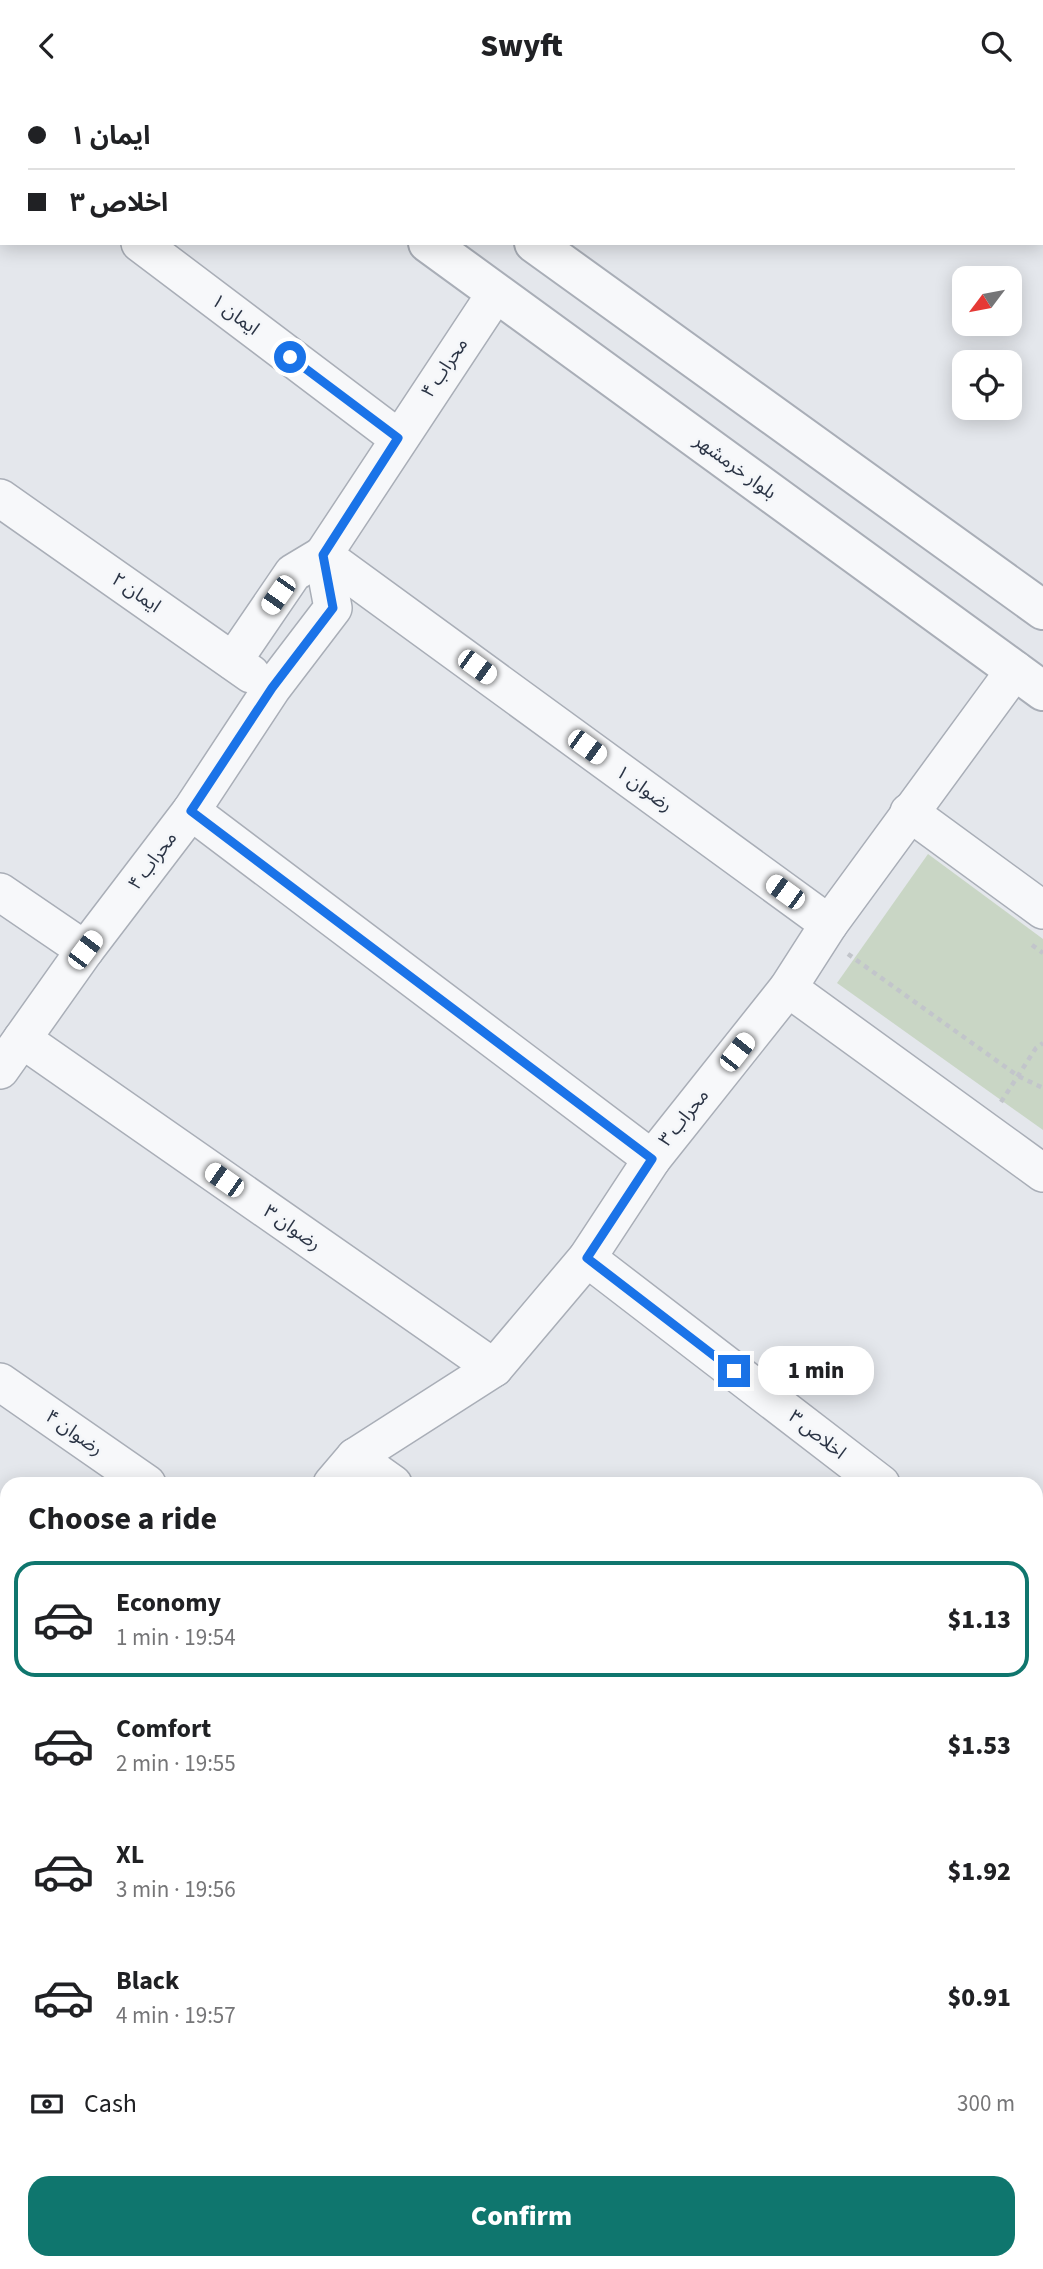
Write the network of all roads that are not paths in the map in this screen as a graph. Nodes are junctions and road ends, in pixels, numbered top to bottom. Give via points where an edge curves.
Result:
1 (143, 245) edge
2 (431, 245) edge
3 (555, 249) edge
4 (496, 293) junction
5 (398, 438) junction
6 (0, 498) edge
7 (323, 555) junction
8 (1043, 610) edge
9 (233, 661) junction
10 (1029, 681) edge
11 (272, 688) junction
12 (191, 811) junction
13 (909, 812) junction
14 (0, 892) edge
15 (1043, 910) edge
16 (825, 930) junction
17 (85, 950) junction
18 (788, 988) junction
19 (22, 1039) junction
20 (0, 1070) edge
21 (652, 1159) junction
22 (1043, 1173) edge
23 (587, 1258) junction
24 (494, 1368) junction
25 (0, 1382) edge
26 (355, 1457) junction
27 (138, 1477) edge
28 (338, 1477) edge
29 (383, 1477) edge
30 (872, 1477) edge

1 - 5 street, ایمان ۱
2 - 4 street, بلوار خرمشهر
3 - 8 street
4 - 5 street, محراب ۴
4 - 10 street, بلوار خرمشهر
5 - 7 street, محراب ۴
6 - 9 street, ایمان ۲
7 - 9 street via 293,573
7 - 11 street, محراب ۴ via 333,608
7 - 16 street, رضوان ۱
9 - 11 street, ایمان ۲
10 - 13 street, محراب ۳
11 - 12 street, محراب ۴
12 - 17 street, محراب ۴
12 - 21 street
13 - 15 street
13 - 16 street, محراب ۳
14 - 17 street
16 - 18 street, محراب ۳
17 - 19 street, محراب ۴
18 - 21 street, محراب ۳
18 - 22 street
19 - 20 street, محراب ۴
19 - 24 street, رضوان ۳
21 - 23 street, محراب ۳
23 - 24 street, محراب ۳
23 - 30 street, اخلاص ۳
24 - 26 street, محراب ۳
25 - 27 street, رضوان ۴
26 - 28 street, محراب ۳
26 - 29 street

